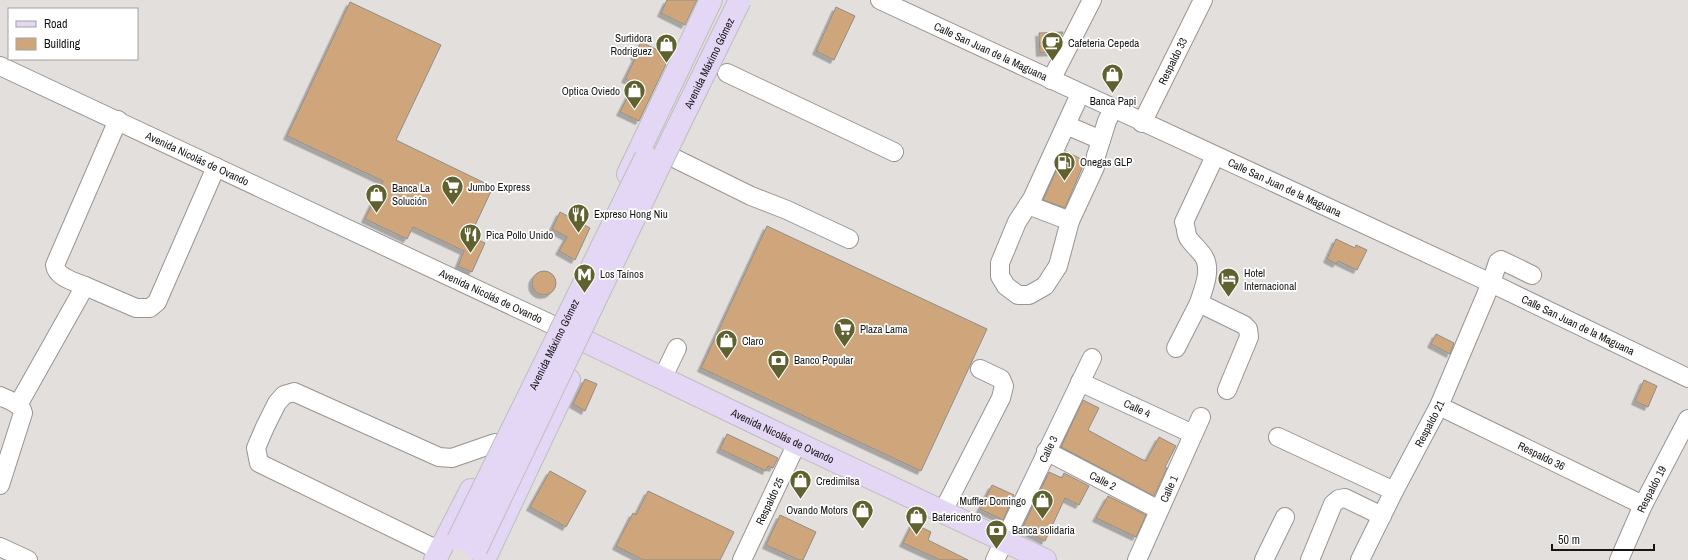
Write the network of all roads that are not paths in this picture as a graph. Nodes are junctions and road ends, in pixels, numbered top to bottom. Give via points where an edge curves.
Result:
1 (711, 0) edge
2 (724, 0) edge
3 (740, 0) edge
4 (748, 0) edge
5 (1092, 0) edge
6 (1203, 0) edge
7 (884, 1) edge
8 (0, 66) edge
9 (727, 74) dead end
10 (1051, 80) junction
11 (1080, 94) junction
12 (1113, 109) junction
13 (118, 120) junction
14 (1142, 123) junction
15 (1066, 125) junction
16 (1101, 140) junction
17 (894, 152) dead end
18 (674, 158) junction
19 (1220, 158) junction
20 (216, 167) junction
21 (1028, 205) junction
22 (1070, 222) junction
23 (849, 239) dead end
24 (1532, 275) dead end
25 (1491, 283) junction
26 (85, 286) junction
27 (1199, 303) junction
28 (555, 326) junction
29 (586, 342) junction
30 (677, 348) dead end
31 (1176, 348) dead end
32 (1092, 358) dead end
33 (980, 369) dead end
34 (662, 378) junction
35 (1688, 378) edge
36 (1080, 382) junction
37 (1227, 390) dead end
38 (0, 396) edge
39 (18, 405) junction
40 (1439, 406) junction
41 (1201, 417) dead end
42 (1688, 419) edge
43 (1194, 434) junction
44 (1278, 437) dead end
45 (495, 443) junction
46 (797, 443) junction
47 (1046, 451) junction
48 (0, 485) edge
49 (1394, 491) junction
50 (1643, 505) junction
51 (1159, 510) junction
52 (943, 511) junction
53 (1382, 516) junction
54 (1284, 517) dead end
55 (1005, 540) junction
56 (0, 547) edge
57 (472, 552) edge
58 (441, 557) edge
59 (28, 560) edge
60 (742, 560) edge
61 (995, 560) edge
62 (1045, 560) edge
63 (1137, 560) edge
64 (1264, 560) edge
65 (1310, 560) edge
66 (1360, 560) edge
67 (1619, 560) edge

1 - 28 main road
2 - 57 main road, Avenida Máximo Gómez, bridge
3 - 57 main road, Avenida Máximo Gómez, bridge
4 - 18 main road
5 - 10 street
6 - 14 street, Respaldo 33
7 - 10 street, Calle San Juan de la Maguana
8 - 13 street, Avenida Nicolás de Ovando
9 - 17 street
10 - 11 street, Calle San Juan de la Maguana
11 - 12 street, Calle San Juan de la Maguana
11 - 15 street
12 - 14 street, Calle San Juan de la Maguana
12 - 16 street
13 - 20 street, Avenida Nicolás de Ovando
13 - 26 street via 55,265 59,273
14 - 19 street, Calle San Juan de la Maguana
15 - 16 street
15 - 21 street
16 - 22 street via 1095,167
18 - 23 street via 751,196
18 - 29 main road
19 - 25 street, Calle San Juan de la Maguana
19 - 27 street via 1184,222 1189,239 1205,259 1207,270
20 - 26 street via 157,302 150,308 136,308
20 - 28 street, Avenida Nicolás de Ovando
21 - 22 street
21 - 22 street via 1000,263 1000,276 1006,286 1018,295 1029,295 1045,286 1055,273
24 - 25 street, Respaldo 21 via 1502,260 1498,262
25 - 35 street, Calle San Juan de la Maguana
25 - 40 street, Respaldo 21
26 - 39 street
27 - 31 street
27 - 37 street via 1248,329 1250,337
28 - 29 main road, Avenida Nicolás de Ovando
28 - 45 main road
29 - 34 main road, Avenida Nicolás de Ovando
29 - 57 main road
30 - 34 street
32 - 36 street, Calle 3
33 - 52 street via 1001,379 1004,386 1001,398
34 - 46 main road, Avenida Nicolás de Ovando
36 - 43 street, Calle 4
36 - 47 street, Calle 3
38 - 39 street
39 - 48 street via 22,408 23,416
40 - 49 street, Respaldo 21
40 - 50 street, Respaldo 36
41 - 43 street, Calle 1
42 - 50 street, Respaldo 19
43 - 51 street, Calle 1
44 - 49 street
45 - 58 main road
45 - 58 street via 452,458 438,457 294,392 284,395 271,415 256,448 259,463
46 - 52 main road, Avenida Nicolás de Ovando
46 - 60 street, Respaldo 25
47 - 51 street, Calle 2
47 - 55 street, Calle 3
49 - 53 street, Respaldo 21
50 - 67 street, Respaldo 19
51 - 63 street, Calle 1
52 - 55 main road, Avenida Nicolás de Ovando
53 - 65 street via 1344,498 1338,499 1333,504
53 - 66 street, Respaldo 21
54 - 64 street
55 - 61 street, Calle 3
55 - 62 main road, Avenida Nicolás de Ovando
56 - 59 street
57 - 58 main road, Avenida Máximo Gómez

